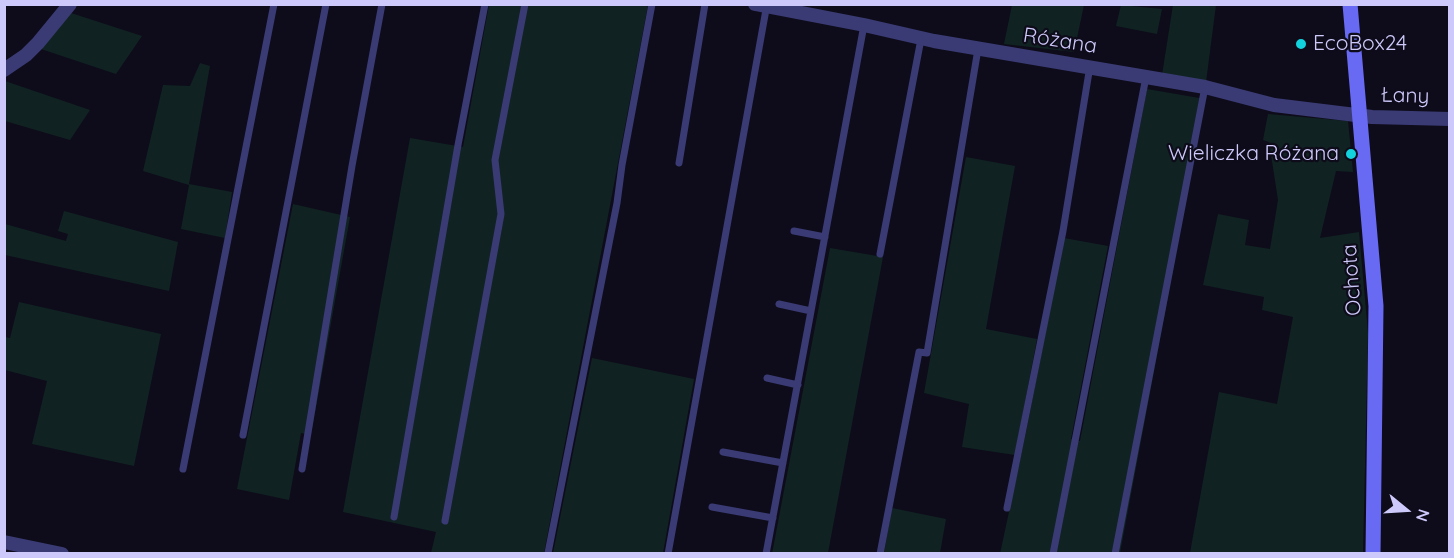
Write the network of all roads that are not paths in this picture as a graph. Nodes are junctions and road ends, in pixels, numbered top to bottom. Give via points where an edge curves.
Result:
1 (70, 4) edge
2 (274, 4) edge
3 (326, 4) edge
4 (382, 4) edge
5 (485, 4) edge
6 (525, 4) edge
7 (652, 4) edge
8 (705, 4) edge
9 (1350, 4) edge
10 (762, 5) edge
11 (864, 25) junction
12 (921, 39) junction
13 (978, 50) junction
14 (1090, 66) junction
15 (4, 70) edge
16 (1146, 77) junction
17 (1205, 87) junction
18 (1359, 114) junction
19 (1449, 119) edge
20 (679, 163) dead end
21 (794, 231) dead end
22 (825, 237) junction
23 (880, 254) dead end
24 (779, 304) dead end
25 (811, 311) junction
26 (767, 378) dead end
27 (798, 385) junction
28 (243, 435) dead end
29 (723, 452) dead end
30 (783, 463) junction
31 (183, 469) dead end
32 (302, 469) dead end
33 (712, 507) dead end
34 (1007, 508) dead end
35 (394, 517) dead end
36 (773, 518) junction
37 (445, 521) dead end
38 (4, 542) edge
39 (549, 553) edge
40 (62, 554) edge
41 (668, 554) edge
42 (766, 554) edge
43 (880, 554) edge
44 (1053, 554) edge
45 (1115, 554) edge
46 (1373, 554) edge

1 - 15 street via 38,43
2 - 31 lane
3 - 28 lane
4 - 32 lane
5 - 35 lane
6 - 37 lane via 495,160 501,214
7 - 39 lane
8 - 20 lane
9 - 18 street, Ochota
10 - 11 street, Różana
10 - 41 lane
11 - 12 street, Różana
11 - 22 lane
12 - 13 street, Różana
12 - 23 lane
13 - 14 street, Różana
13 - 43 lane via 927,353 919,352
14 - 16 street, Różana
14 - 34 lane via 1063,231
16 - 17 street, Różana
16 - 44 lane
17 - 18 street, Różana via 1274,105
17 - 45 lane
18 - 19 street, Łany
18 - 46 street, Ochota via 1376,306
21 - 22 lane
22 - 25 lane
24 - 25 lane
25 - 27 lane
26 - 27 lane
27 - 30 lane
29 - 30 lane
30 - 36 lane
33 - 36 lane
36 - 42 lane
38 - 40 street

